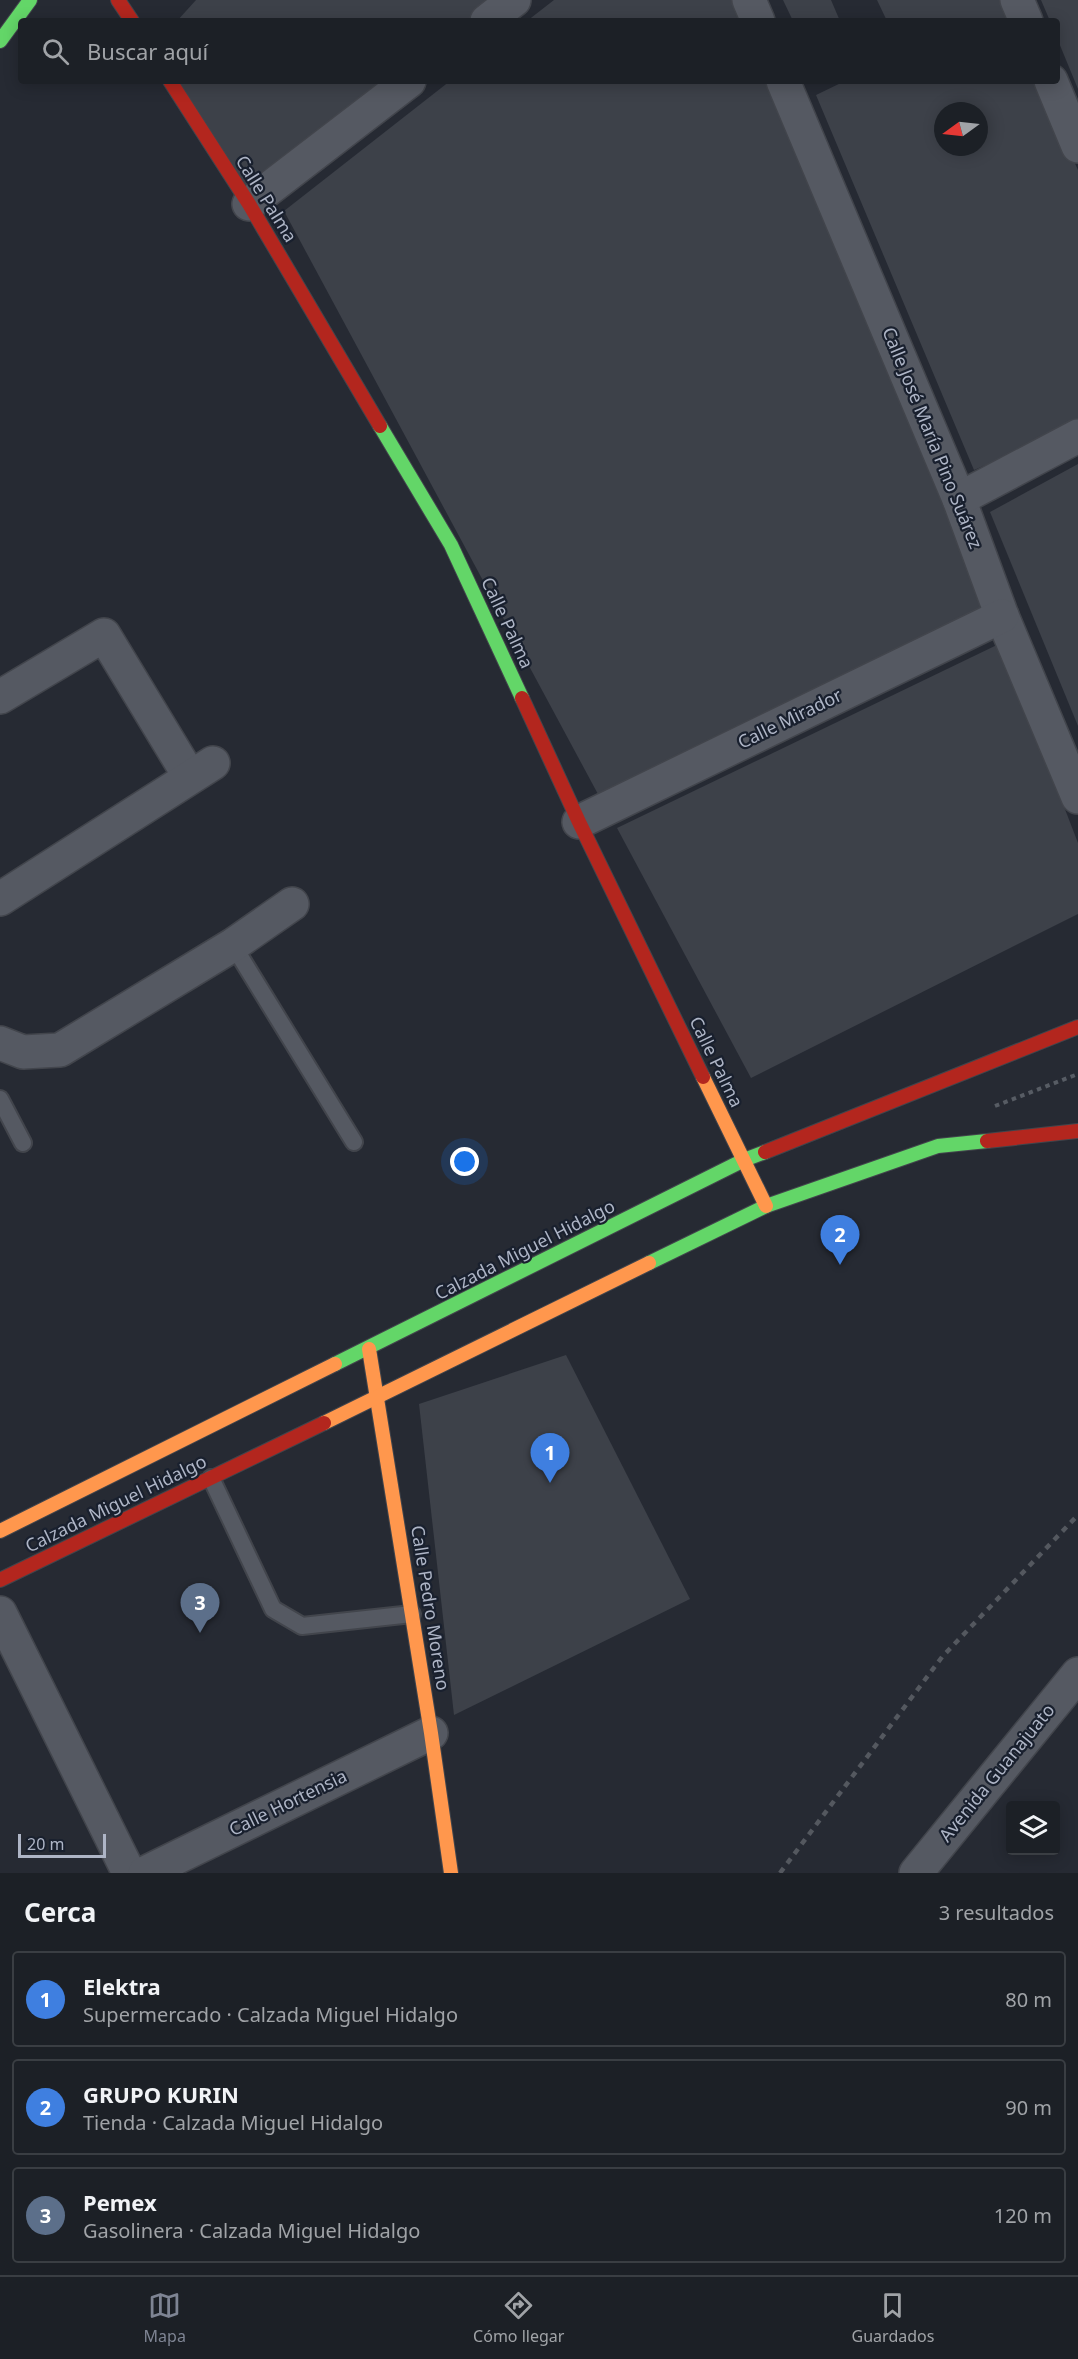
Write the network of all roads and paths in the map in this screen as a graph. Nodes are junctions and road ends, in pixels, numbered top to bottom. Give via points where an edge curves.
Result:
1 (30, 0) edge
2 (118, 0) edge
3 (514, 0) edge
4 (749, 0) edge
5 (1017, 0) edge
6 (130, 18) edge
7 (491, 18) edge
8 (757, 18) edge
9 (1025, 18) edge
10 (0, 40) edge
11 (172, 84) edge
12 (405, 84) edge
13 (784, 84) edge
14 (1052, 84) edge
15 (1078, 146) edge
16 (249, 204) junction
17 (1078, 436) edge
18 (960, 499) junction
19 (1002, 616) junction
20 (0, 697) edge
21 (1078, 796) edge
22 (579, 822) junction
23 (0, 899) edge
24 (292, 904) dead end
25 (233, 945) junction
26 (1078, 1027) edge
27 (0, 1044) edge
28 (0, 1099) edge
29 (1078, 1131) edge
30 (354, 1142) dead end
31 (23, 1143) dead end
32 (744, 1160) junction
33 (766, 1206) junction
34 (369, 1349) junction
35 (378, 1397) junction
36 (211, 1478) junction
37 (0, 1531) edge
38 (0, 1580) edge
39 (0, 1613) edge
40 (412, 1614) junction
41 (1078, 1674) edge
42 (431, 1733) junction
43 (129, 1873) edge
44 (145, 1873) edge
45 (451, 1873) edge
46 (916, 1873) edge

1 - 10 main road
2 - 6 main road
3 - 7 street
4 - 8 street
5 - 9 street
11 - 16 main road, Calle Palma
12 - 16 street
13 - 18 street, Calle José María Pino Suárez
14 - 15 street
16 - 22 main road, Calle Palma via 451,545
17 - 18 street
18 - 19 street, Calle José María Pino Suárez
19 - 21 street, Calle José María Pino Suárez
19 - 22 street, Calle Mirador
20 - 23 street via 104,635 202,770
22 - 32 main road, Calle Palma
24 - 25 street
25 - 27 street via 60,1050 23,1052
25 - 30 lane
26 - 32 main road, Calzada Miguel Hidalgo
28 - 31 lane
29 - 33 main road, Calzada Miguel Hidalgo via 938,1146
32 - 33 main road, Calle Palma
32 - 34 main road, Calzada Miguel Hidalgo
33 - 35 main road, Calzada Miguel Hidalgo
34 - 35 main road, Calle Pedro Moreno
34 - 37 main road, Calzada Miguel Hidalgo
35 - 36 main road, Calzada Miguel Hidalgo
35 - 40 main road, Calle Pedro Moreno
36 - 38 main road, Calzada Miguel Hidalgo
36 - 40 lane via 273,1609 302,1626
39 - 43 street
40 - 42 main road, Calle Pedro Moreno
41 - 46 street, Avenida Guanajuato
42 - 44 street, Calle Hortensia
42 - 45 main road, Calle Pedro Moreno

